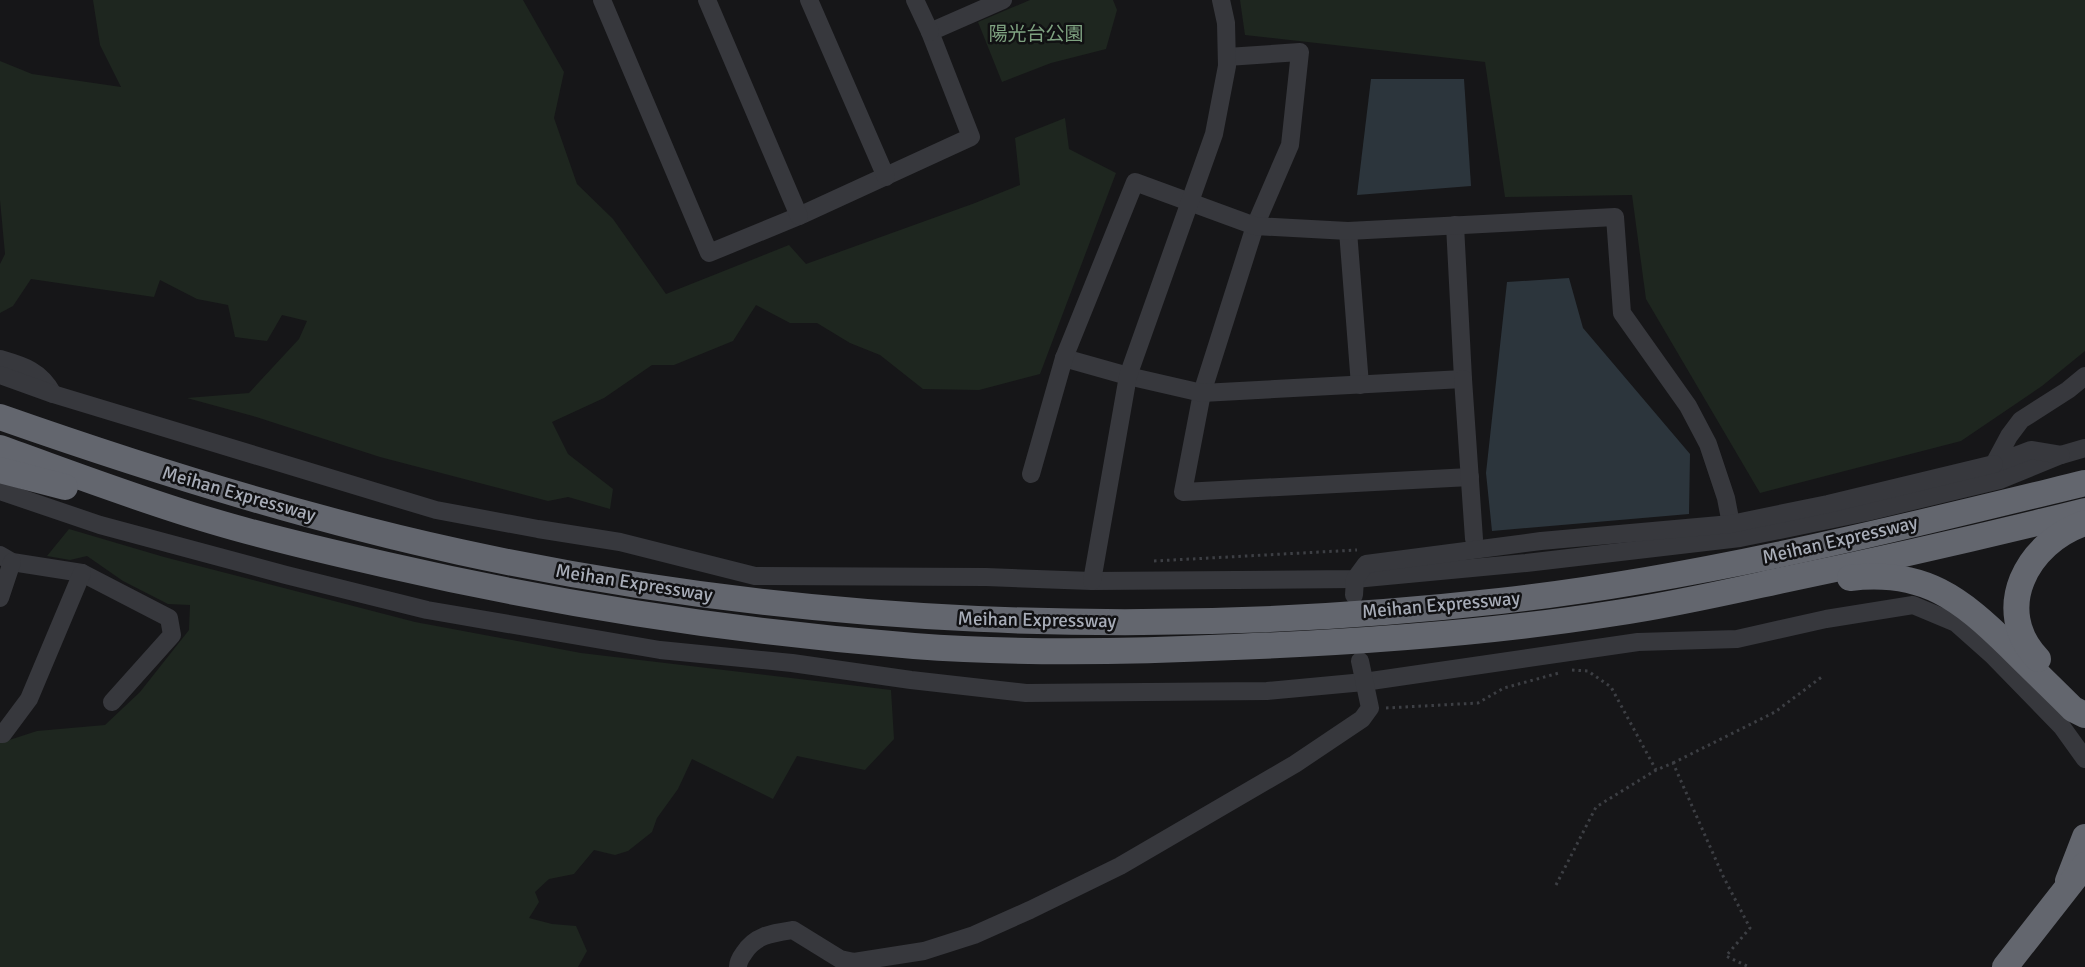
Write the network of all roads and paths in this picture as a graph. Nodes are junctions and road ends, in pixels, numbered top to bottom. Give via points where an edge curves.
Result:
1 (602, 0) edge
2 (707, 0) edge
3 (809, 0) edge
4 (915, 0) edge
5 (1003, 0) edge
6 (1221, 0) edge
7 (930, 32) junction
8 (1227, 57) junction
9 (886, 176) junction
10 (1189, 203) junction
11 (799, 216) junction
12 (1456, 225) junction
13 (1255, 226) junction
14 (1348, 231) junction
15 (1064, 358) junction
16 (0, 359) edge
17 (0, 375) edge
18 (1128, 376) junction
19 (2085, 376) edge
20 (1463, 379) junction
21 (1360, 385) junction
22 (1202, 393) junction
23 (53, 394) junction
24 (0, 397) edge
25 (0, 417) edge
26 (0, 448) edge
27 (2085, 448) edge
28 (2061, 455) junction
29 (1994, 464) junction
30 (0, 470) edge
31 (2085, 473) edge
32 (1031, 474) dead end
33 (1470, 477) junction
34 (2085, 483) edge
35 (0, 491) edge
36 (2035, 495) junction
37 (2085, 511) edge
38 (212, 521) junction
39 (2085, 523) edge
40 (1731, 524) junction
41 (1474, 539) dead end
42 (458, 552) junction
43 (6, 558) edge
44 (82, 573) junction
45 (1092, 581) junction
46 (1354, 587) junction
47 (0, 598) edge
48 (1392, 638) junction
49 (1360, 661) dead end
50 (1823, 676) dead end
51 (1364, 682) junction
52 (112, 702) dead end
53 (1370, 708) junction
54 (2082, 713) edge
55 (0, 734) edge
56 (2085, 759) edge
57 (1674, 762) junction
58 (1656, 770) junction
59 (2085, 837) edge
60 (2085, 865) edge
61 (1556, 884) dead end
62 (2062, 895) junction
63 (738, 967) edge
64 (1749, 967) edge
65 (2005, 967) edge

1 - 11 street via 709,253
2 - 11 street
3 - 9 street
4 - 7 street
5 - 7 street
6 - 8 street via 1226,23
7 - 9 street via 971,137
8 - 10 street via 1214,134
8 - 13 street via 1300,52 1290,145
9 - 11 street
10 - 13 street
10 - 15 street via 1135,182
10 - 18 street
12 - 14 street
12 - 20 street
12 - 40 street via 1615,217 1622,312 1688,406 1708,444
13 - 14 street
13 - 22 street
14 - 21 street
15 - 18 street
15 - 32 street
16 - 23 street via 26,366 46,382
17 - 23 street
18 - 22 street
18 - 45 street
19 - 29 street via 2021,420
20 - 21 street
20 - 33 street
21 - 22 street
22 - 33 street via 1183,492
23 - 45 street via 436,510 620,542 755,576
24 - 42 highway via 126,449 361,519
25 - 42 highway, Meihan Expressway via 221,490
26 - 38 highway, Meihan Expressway
27 - 28 street
28 - 29 street via 2031,450
28 - 46 street via 2000,480 1740,538
29 - 40 street
30 - 38 highway
31 - 36 highway
33 - 41 street
34 - 36 highway, Meihan Expressway
35 - 51 street via 100,525 427,610 660,650 1026,693 1267,691
36 - 42 highway, Meihan Expressway via 1725,566 1610,586 1502,601 1396,610 1167,623 917,617 805,608 571,574
37 - 48 highway, Meihan Expressway via 1838,569 1620,613 1509,628
38 - 48 highway, Meihan Expressway via 450,580 558,601 677,620 917,646 1039,651 1171,650
39 - 54 highway via 2062,534 2038,554 2021,580 2016,609 2022,638 2029,650 2069,692
40 - 46 street via 1541,541 1366,564
43 - 44 street
43 - 47 street
44 - 52 street via 169,618 172,635
44 - 55 street via 29,700
45 - 46 street
48 - 54 highway via 1485,636 1567,627 1658,614 1837,579 1885,576 1921,583 1969,608
49 - 51 street
50 - 57 path via 1775,712
51 - 53 street
51 - 56 street via 1638,642 1738,640 1835,617 1913,605 1956,623 1992,655 2062,727
53 - 58 path via 1478,703 1504,688 1568,670 1588,671 1611,687
53 - 63 street via 1362,719 1295,764 1128,861 974,935 924,950 854,962 840,959 793,930 766,934 749,944
57 - 58 path
57 - 64 path via 1750,928 1726,956
58 - 61 path via 1596,807
59 - 62 highway
60 - 62 highway
62 - 65 highway

